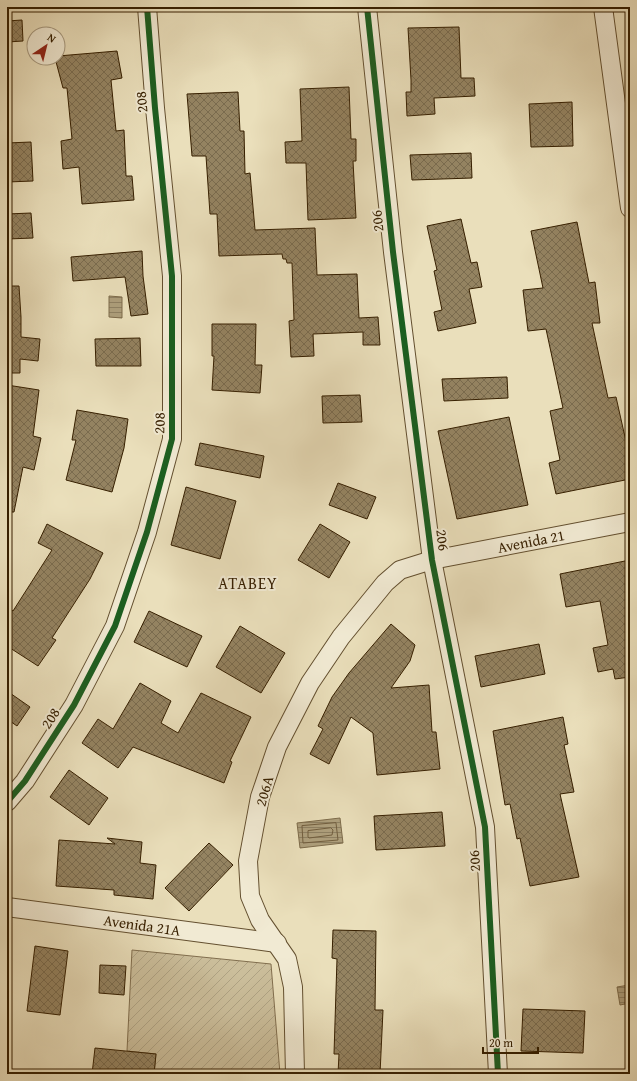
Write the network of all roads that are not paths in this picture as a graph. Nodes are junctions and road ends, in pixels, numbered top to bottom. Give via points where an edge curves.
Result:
1 (147, 7) edge
2 (367, 7) edge
3 (603, 7) edge
4 (630, 208) edge
5 (630, 522) edge
6 (432, 560) junction
7 (7, 802) edge
8 (7, 907) edge
9 (277, 943) junction
10 (295, 1074) edge
11 (498, 1074) edge

1 - 7 street, 208 via 172,276 172,439 147,532 115,626 74,705 25,781
2 - 6 street, 206 via 393,252
3 - 4 street
5 - 6 street, Avenida 21
6 - 9 street, 206A via 400,570 385,582 341,637 310,683 277,747 260,797 248,861 250,896 260,920
6 - 11 street, 206 via 485,827
8 - 9 street, Avenida 21A
9 - 10 street, 206A via 287,959 293,987

